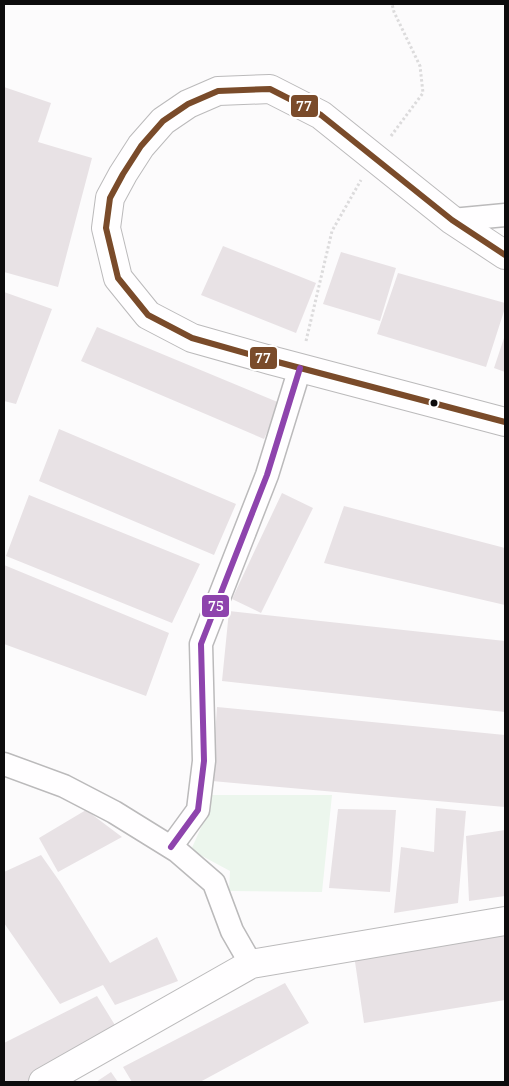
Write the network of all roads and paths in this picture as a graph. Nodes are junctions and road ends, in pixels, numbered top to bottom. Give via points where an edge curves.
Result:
1 (505, 214) edge
2 (452, 220) junction
3 (505, 254) edge
4 (300, 368) junction
5 (505, 422) edge
6 (4, 764) edge
7 (171, 847) junction
8 (505, 921) edge
9 (250, 964) junction
10 (44, 1082) edge

1 - 2 street
2 - 3 main road
2 - 4 main road via 321,115 270,89 218,91 188,104 163,121 141,146 110,198 106,228 118,278 148,315 192,338
4 - 5 main road
4 - 7 street via 267,475 201,644 204,760 198,810
6 - 7 street via 64,786
7 - 9 street via 214,883 232,931
8 - 9 main road
9 - 10 main road

